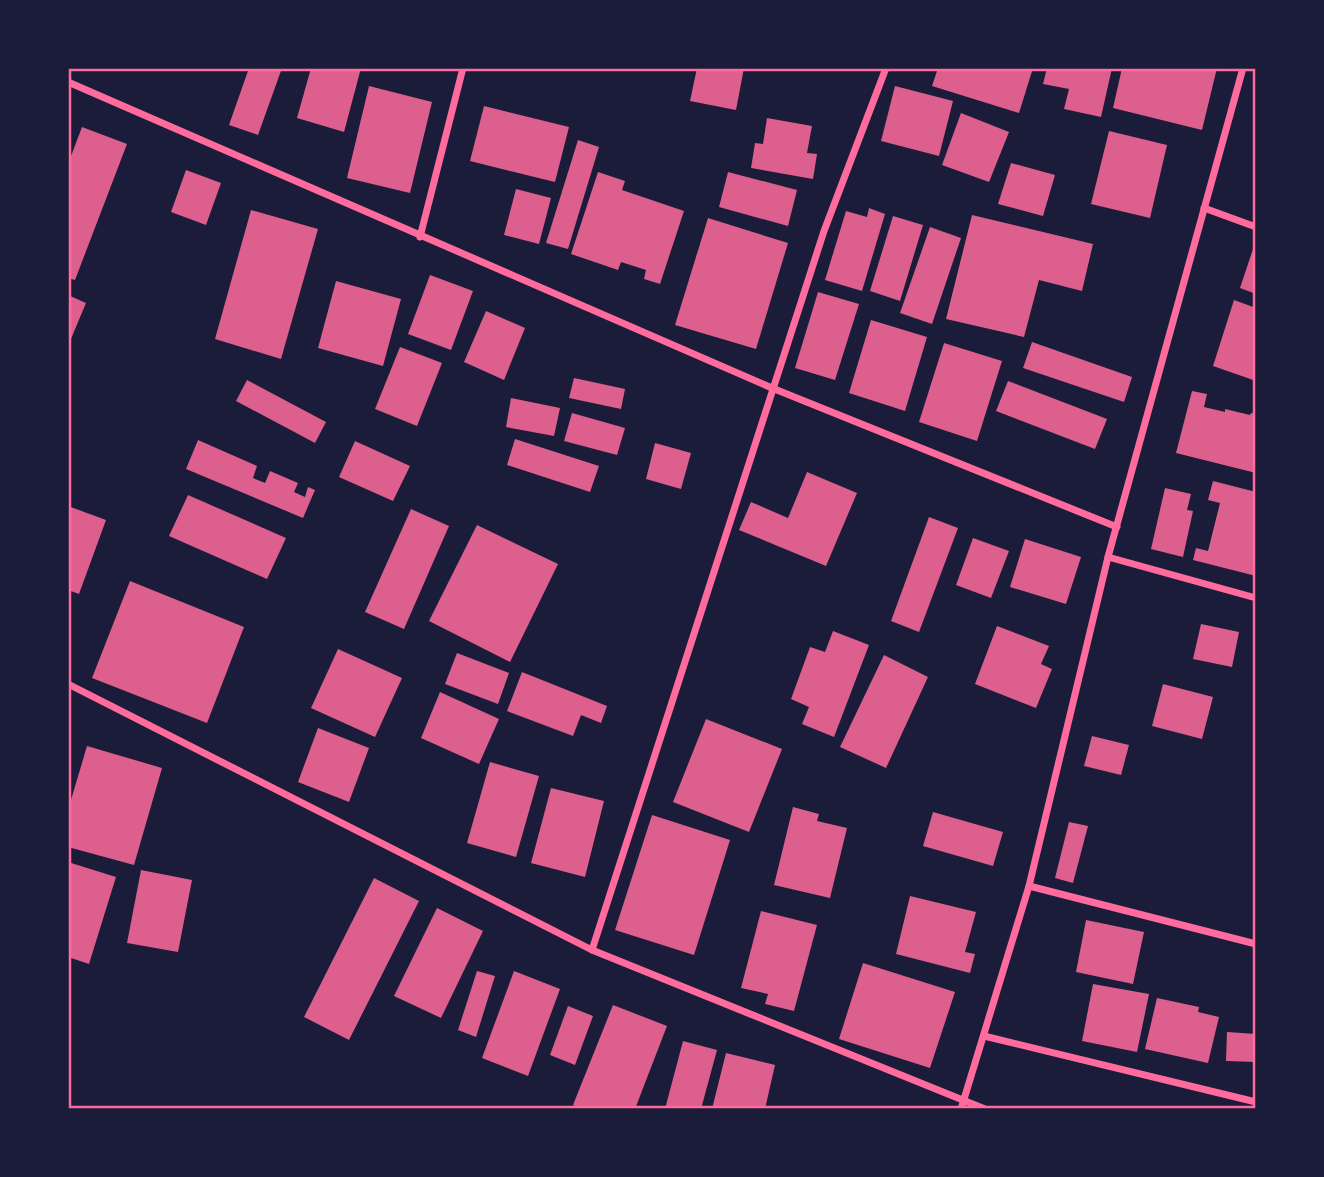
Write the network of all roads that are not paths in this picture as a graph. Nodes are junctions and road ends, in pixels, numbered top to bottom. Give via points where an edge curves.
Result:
1 (463, 68) edge
2 (886, 68) edge
3 (1242, 68) edge
4 (68, 82) edge
5 (1204, 208) junction
6 (1256, 227) edge
7 (420, 237) junction
8 (772, 388) junction
9 (1116, 527) junction
10 (1108, 557) junction
11 (1256, 598) edge
12 (68, 684) edge
13 (1029, 886) junction
14 (1256, 944) edge
15 (592, 950) junction
16 (984, 1036) junction
17 (964, 1100) junction
18 (1256, 1102) edge
19 (961, 1109) edge
20 (985, 1109) edge

1 - 7 street
2 - 8 street via 824,231
3 - 5 street
4 - 7 street
5 - 6 street
5 - 9 street
7 - 8 street
8 - 9 street
8 - 15 street
9 - 10 street
10 - 11 street
10 - 13 street
12 - 15 street
13 - 14 street
13 - 16 street
15 - 17 street
16 - 17 street
16 - 18 street
17 - 19 street
17 - 20 street

